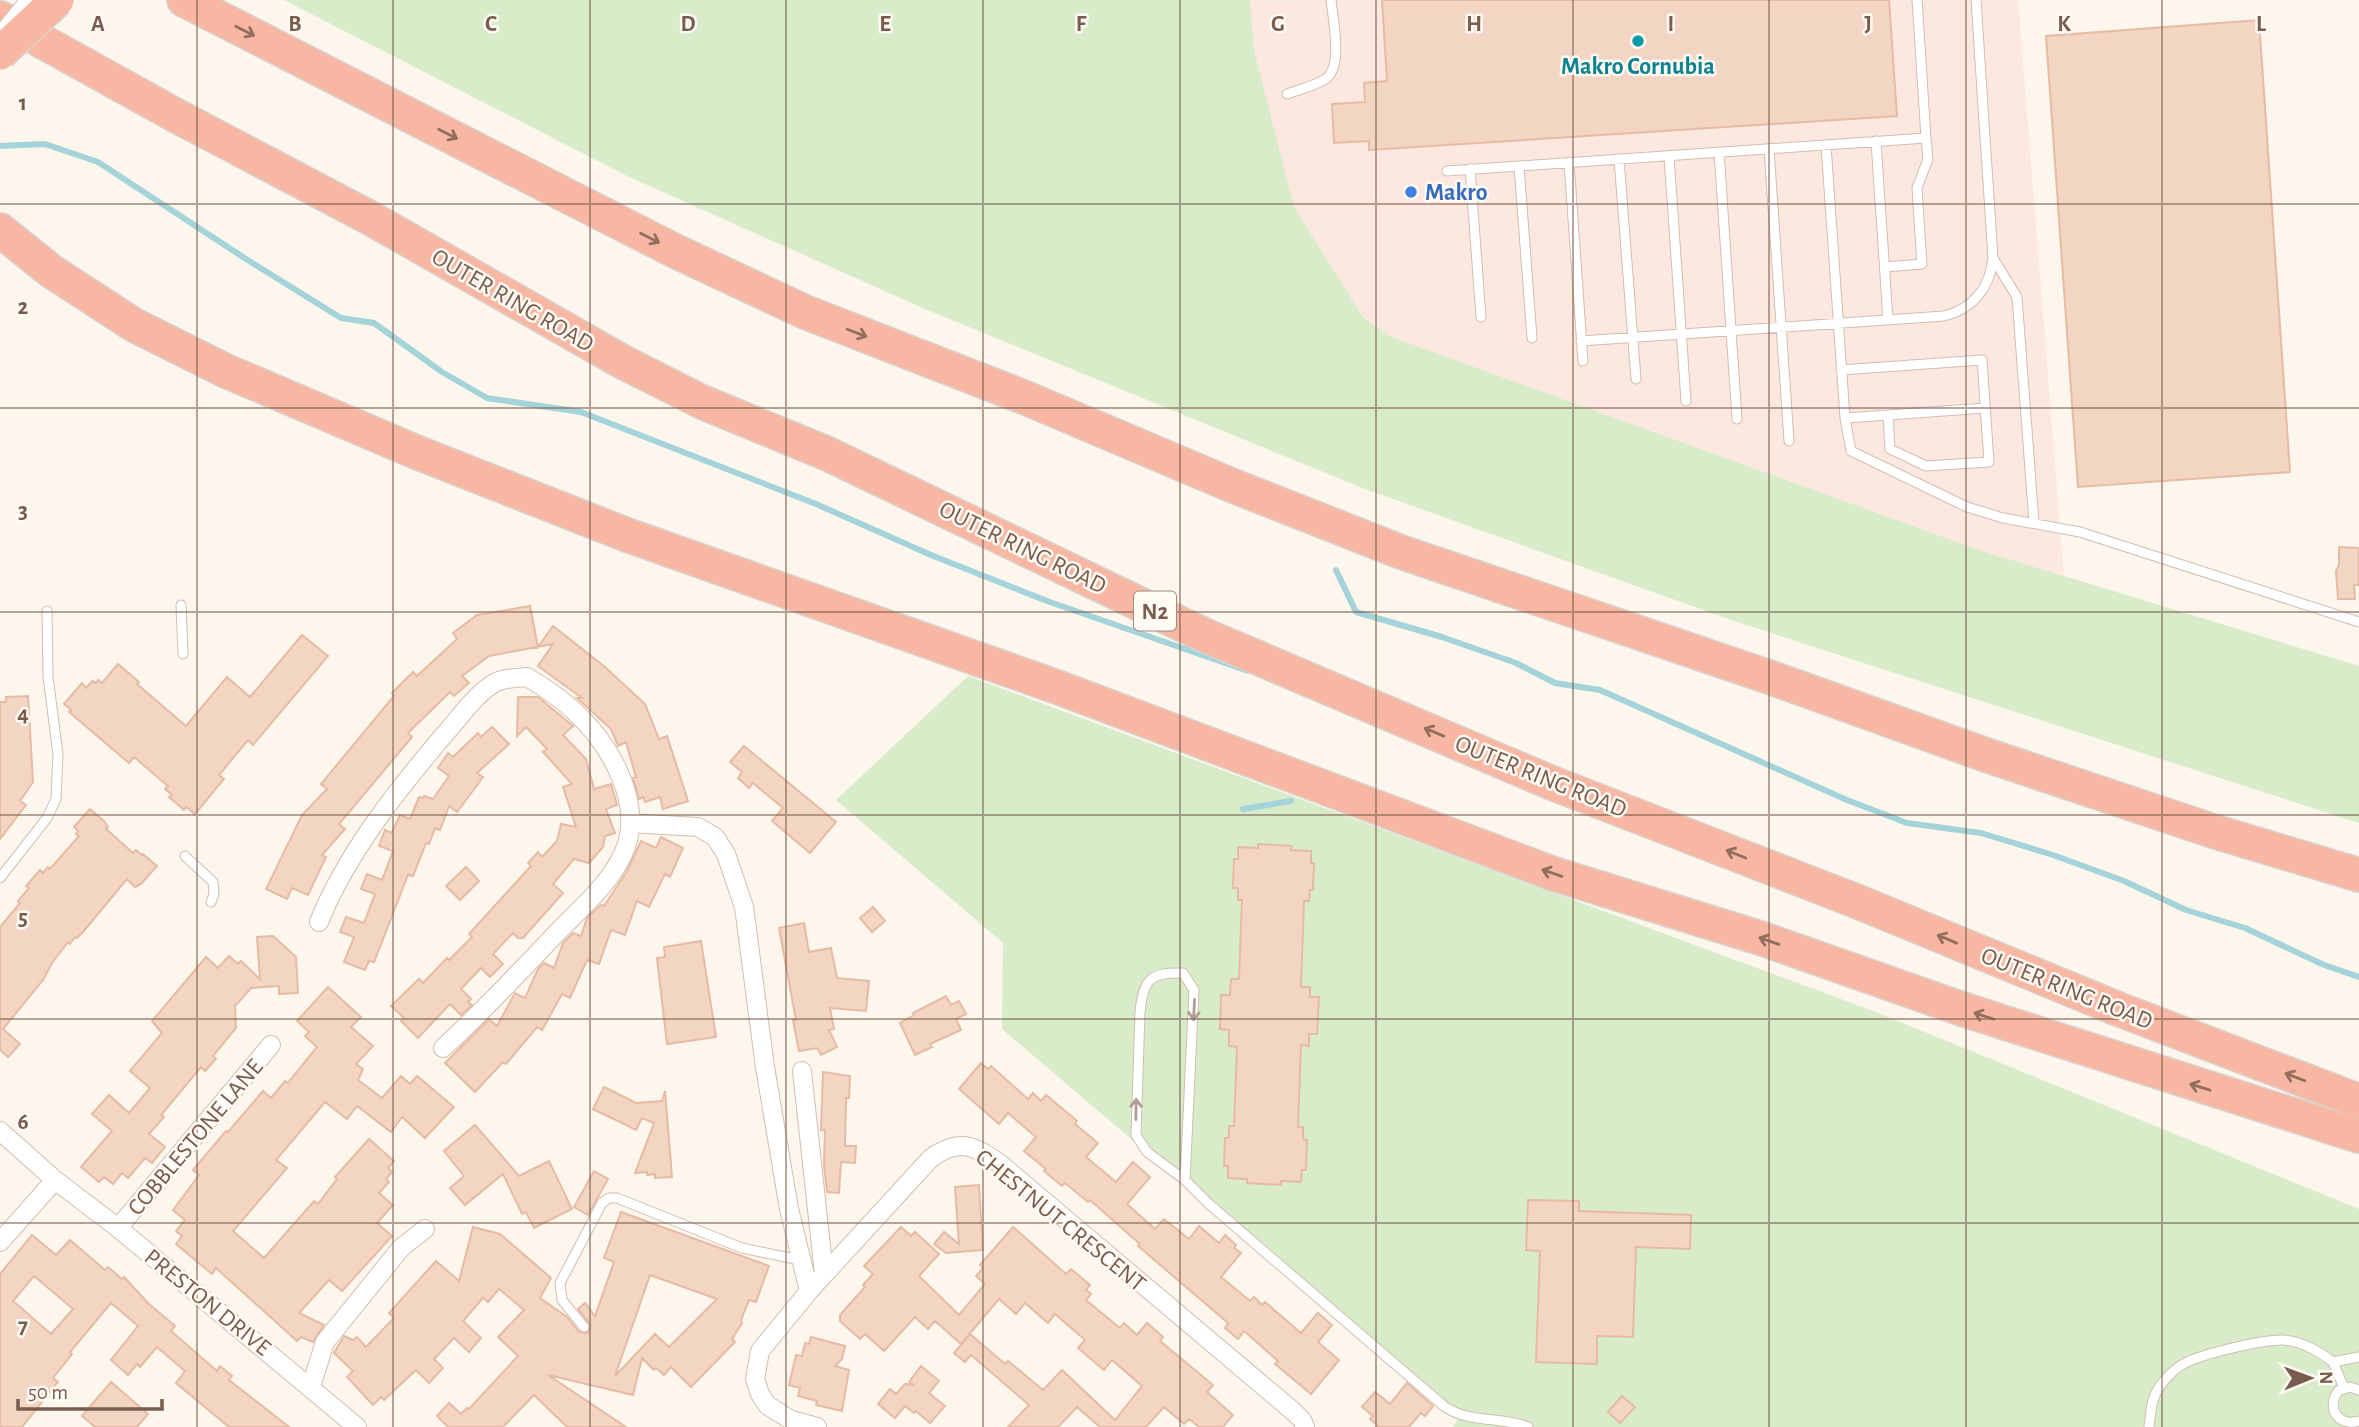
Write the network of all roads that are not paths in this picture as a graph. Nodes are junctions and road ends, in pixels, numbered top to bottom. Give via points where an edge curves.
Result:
1 (30, 0) edge
2 (57, 0) edge
3 (184, 0) edge
4 (1331, 0) edge
5 (1917, 0) edge
6 (1976, 0) edge
7 (0, 18) edge
8 (0, 37) edge
9 (0, 53) edge
10 (1287, 94) dead end
11 (1926, 138) junction
12 (1876, 141) junction
13 (1826, 145) junction
14 (1769, 149) junction
15 (1719, 152) junction
16 (1669, 156) junction
17 (1619, 159) junction
18 (1569, 162) junction
19 (1519, 166) junction
20 (1470, 169) junction
21 (1447, 171) dead end
22 (0, 230) edge
23 (1993, 258) junction
24 (1885, 267) junction
25 (1481, 317) dead end
26 (1888, 320) junction
27 (1838, 323) junction
28 (1781, 327) junction
29 (1731, 331) junction
30 (1682, 334) junction
31 (1532, 338) dead end
32 (1632, 338) junction
33 (1581, 341) junction
34 (1583, 361) dead end
35 (1841, 370) junction
36 (1636, 379) dead end
37 (1686, 401) dead end
38 (1985, 408) junction
39 (1888, 415) junction
40 (1845, 418) junction
41 (1737, 419) dead end
42 (1790, 441) dead end
43 (2034, 523) junction
44 (181, 605) dead end
45 (47, 611) dead end
46 (2359, 622) edge
47 (183, 654) dead end
48 (630, 823) junction
49 (185, 856) dead end
50 (2359, 875) edge
51 (0, 878) edge
52 (211, 902) dead end
53 (319, 922) dead end
54 (271, 1045) dead end
55 (443, 1048) dead end
56 (802, 1071) dead end
57 (2359, 1101) edge
58 (0, 1131) edge
59 (2359, 1136) edge
60 (55, 1180) junction
61 (1185, 1180) junction
62 (118, 1228) junction
63 (425, 1229) dead end
64 (0, 1242) edge
65 (800, 1260) junction
66 (824, 1274) junction
67 (809, 1291) junction
68 (584, 1326) dead end
69 (2359, 1357) edge
70 (2333, 1362) junction
71 (311, 1387) junction
72 (2344, 1388) junction
73 (2359, 1390) edge
74 (2359, 1421) edge
75 (358, 1427) edge
76 (817, 1427) edge
77 (1305, 1427) edge
78 (1528, 1427) edge
79 (2149, 1427) edge

1 - 8 street, bridge
2 - 9 highway, bridge
3 -> 50 highway via 805,313 1026,398 1231,485 1401,552 1986,755
4 - 10 lane via 1336,43 1331,75
5 - 11 lane
6 - 23 lane
57 -> 7 highway, OUTER RING ROAD / N2 via 1552,783 1205,635 828,454 702,402 621,361 372,219
11 - 12 lane
11 - 24 lane via 1928,159 1917,188 1922,264
12 - 13 lane
12 - 24 lane
13 - 14 lane
13 - 27 lane
14 - 15 lane
14 - 28 lane
15 - 16 lane
15 - 29 lane
16 - 17 lane
16 - 30 lane
17 - 18 lane
17 - 32 lane
18 - 19 lane
18 - 33 lane
19 - 20 lane
19 - 31 lane
20 - 21 lane
20 - 25 lane
59 -> 22 highway via 1554,874 1057,687 627,535 226,371 134,325 51,271
23 - 26 lane via 1985,288 1964,309 1944,316
23 - 43 lane via 2017,297
24 - 26 lane
26 - 27 lane
27 - 28 lane
27 - 35 lane
28 - 29 lane
28 - 42 lane
29 - 30 lane
29 - 41 lane
30 - 32 lane
30 - 37 lane
32 - 33 lane
32 - 36 lane
33 - 34 lane
35 - 38 lane via 1982,360
35 - 40 lane
38 - 39 lane
38 - 39 lane via 1989,462 1926,466 1890,449
39 - 40 lane
40 - 43 lane via 1851,451 1967,507
43 - 46 lane via 2120,544
44 - 47 lane
45 - 51 lane via 49,687 58,754 56,799 47,818
48 - 53 street via 631,809 605,746 576,712 527,677 496,682 472,702 404,784 348,861
48 - 55 street via 624,853 604,883
48 - 65 street via 698,827 715,836 726,854 744,907 765,1067
49 - 52 lane via 213,882
54 - 62 street, COBBLESTONE LANE
56 - 66 street
58 - 60 street, PRESTON DRIVE
60 - 62 street, PRESTON DRIVE
60 - 64 street
61 -> 61 lane via 1147,1152 1136,1135 1142,994 1147,982 1164,973 1183,973 1194,990
61 - 78 lane via 1445,1407 1471,1419
62 - 71 street, PRESTON DRIVE
63 - 71 street via 401,1248 325,1342
65 - 67 street
65 - 68 lane via 742,1248 609,1198 602,1203 560,1283 562,1300
66 - 67 street, CHESTNUT CRESCENT
66 - 77 street, CHESTNUT CRESCENT via 931,1158 953,1146 971,1147 999,1163 1294,1412
67 - 76 street, CHESTNUT CRESCENT via 760,1351 755,1378 766,1405
69 - 70 lane
70 - 72 lane
70 - 79 lane via 2315,1349 2283,1340 2188,1362 2174,1371 2152,1398
71 - 75 street, PRESTON DRIVE
72 - 73 lane
72 - 74 lane via 2335,1396 2334,1413 2342,1421

